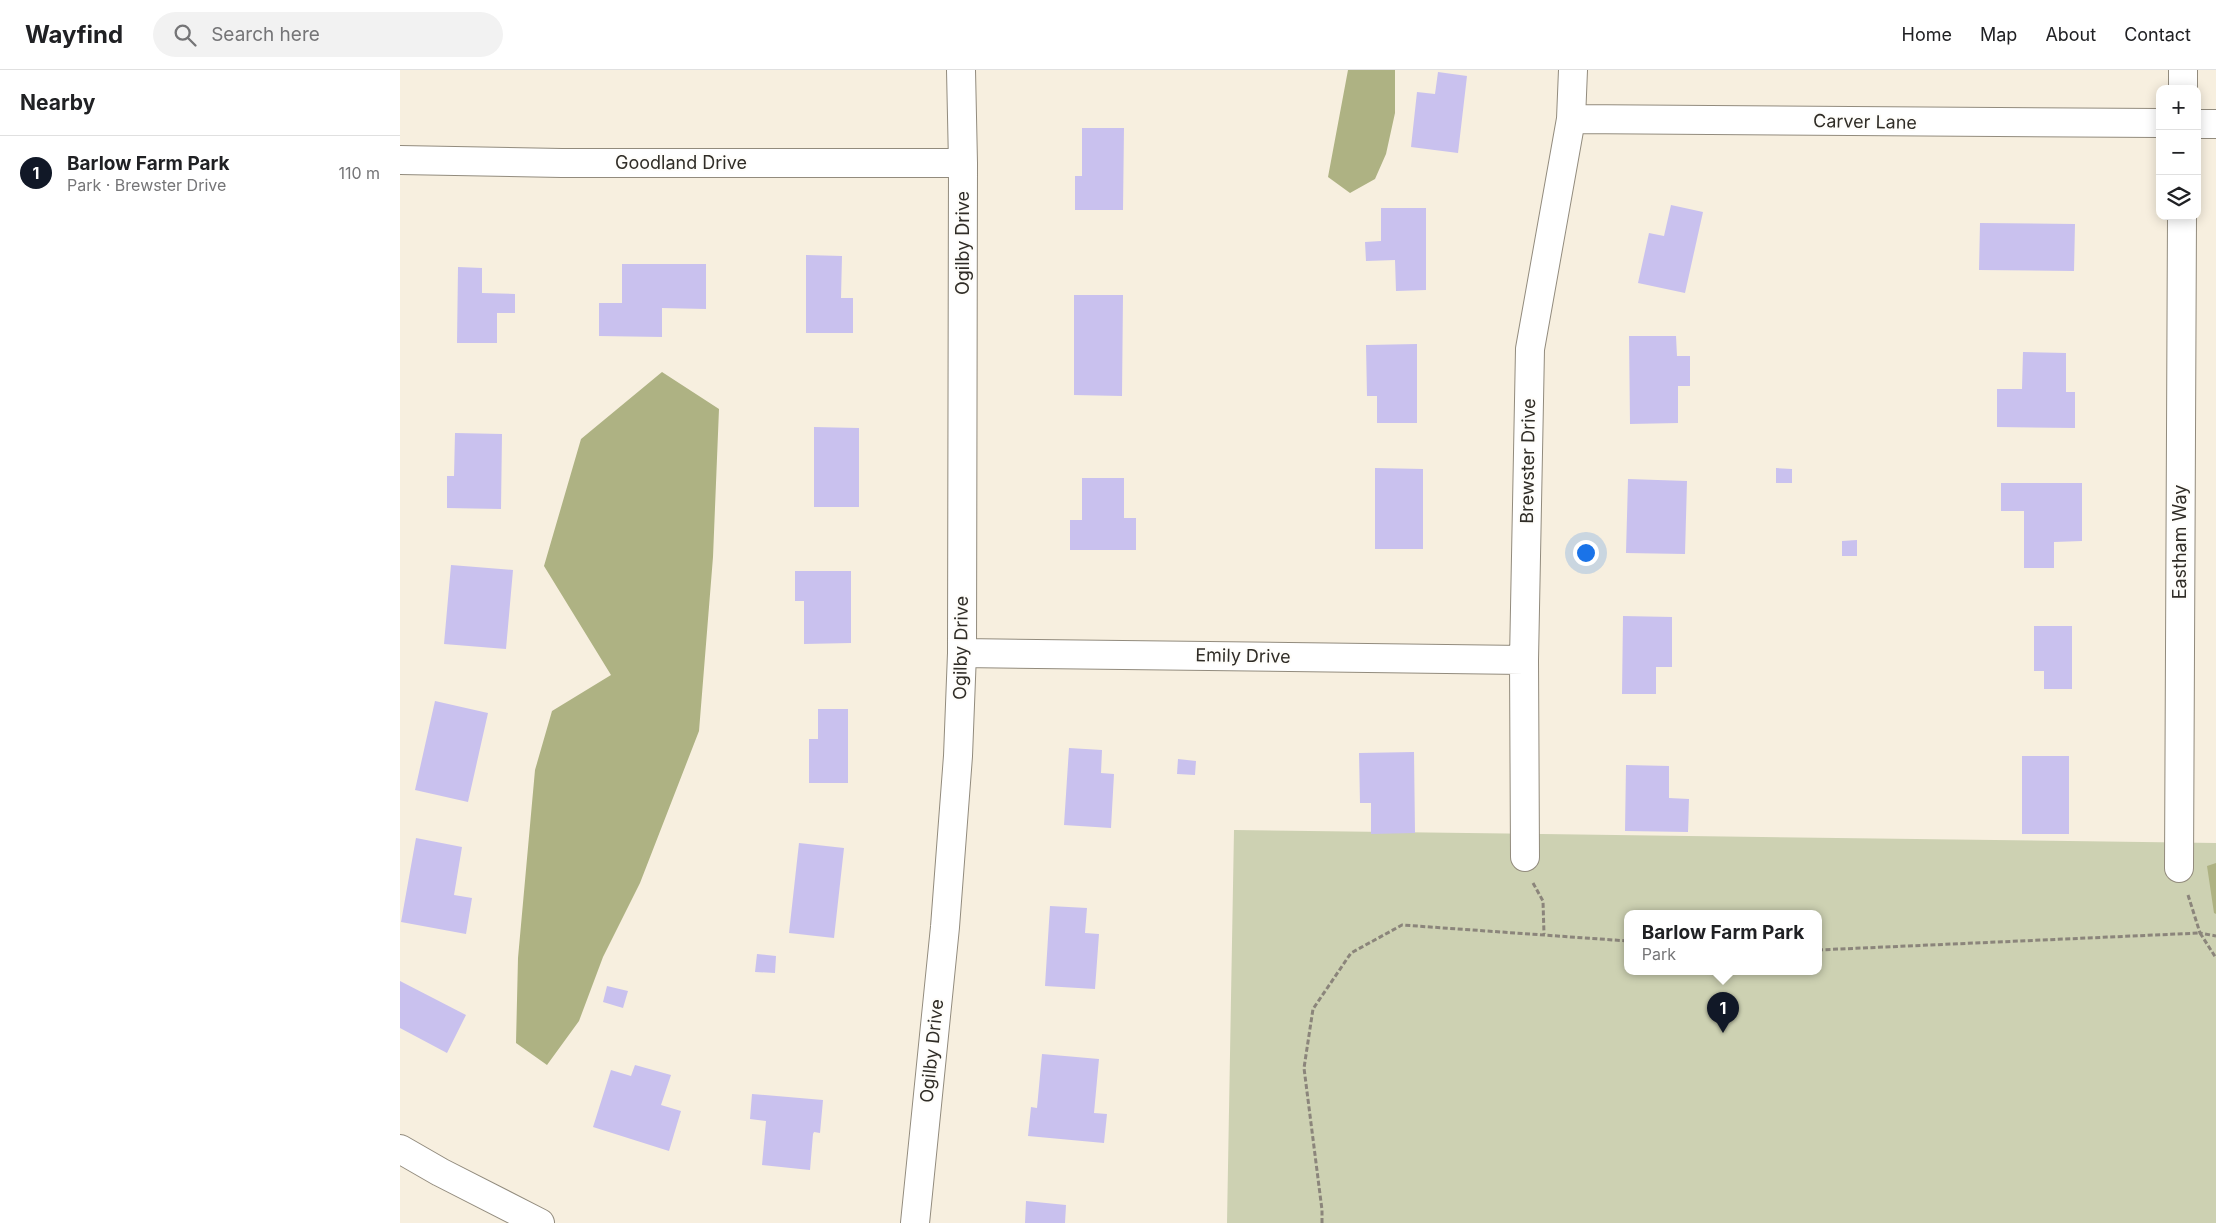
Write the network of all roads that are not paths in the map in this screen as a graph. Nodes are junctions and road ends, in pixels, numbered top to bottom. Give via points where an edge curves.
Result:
1 (961, 70) edge
2 (1573, 70) edge
3 (2183, 70) edge
4 (2183, 85) edge
5 (1571, 120) junction
6 (2156, 123) edge
7 (2201, 124) edge
8 (2216, 124) edge
9 (400, 160) edge
10 (963, 163) junction
11 (2182, 220) edge
12 (962, 653) junction
13 (1524, 660) junction
14 (1525, 857) road end
15 (2179, 868) road end
16 (400, 1149) edge
17 (540, 1223) edge
18 (915, 1223) edge

1 - 10 street, Ogilby Drive
2 - 5 street, Brewster Drive
3 - 4 street
5 - 6 street, Carver Lane
5 - 13 street, Brewster Drive via 1530,349
7 - 8 street
9 - 10 street, Goodland Drive
10 - 12 street, Ogilby Drive
11 - 15 street, Eastham Way
12 - 13 street, Emily Drive
12 - 18 street, Ogilby Drive via 945,927
13 - 14 street, Brewster Drive
16 - 17 street

